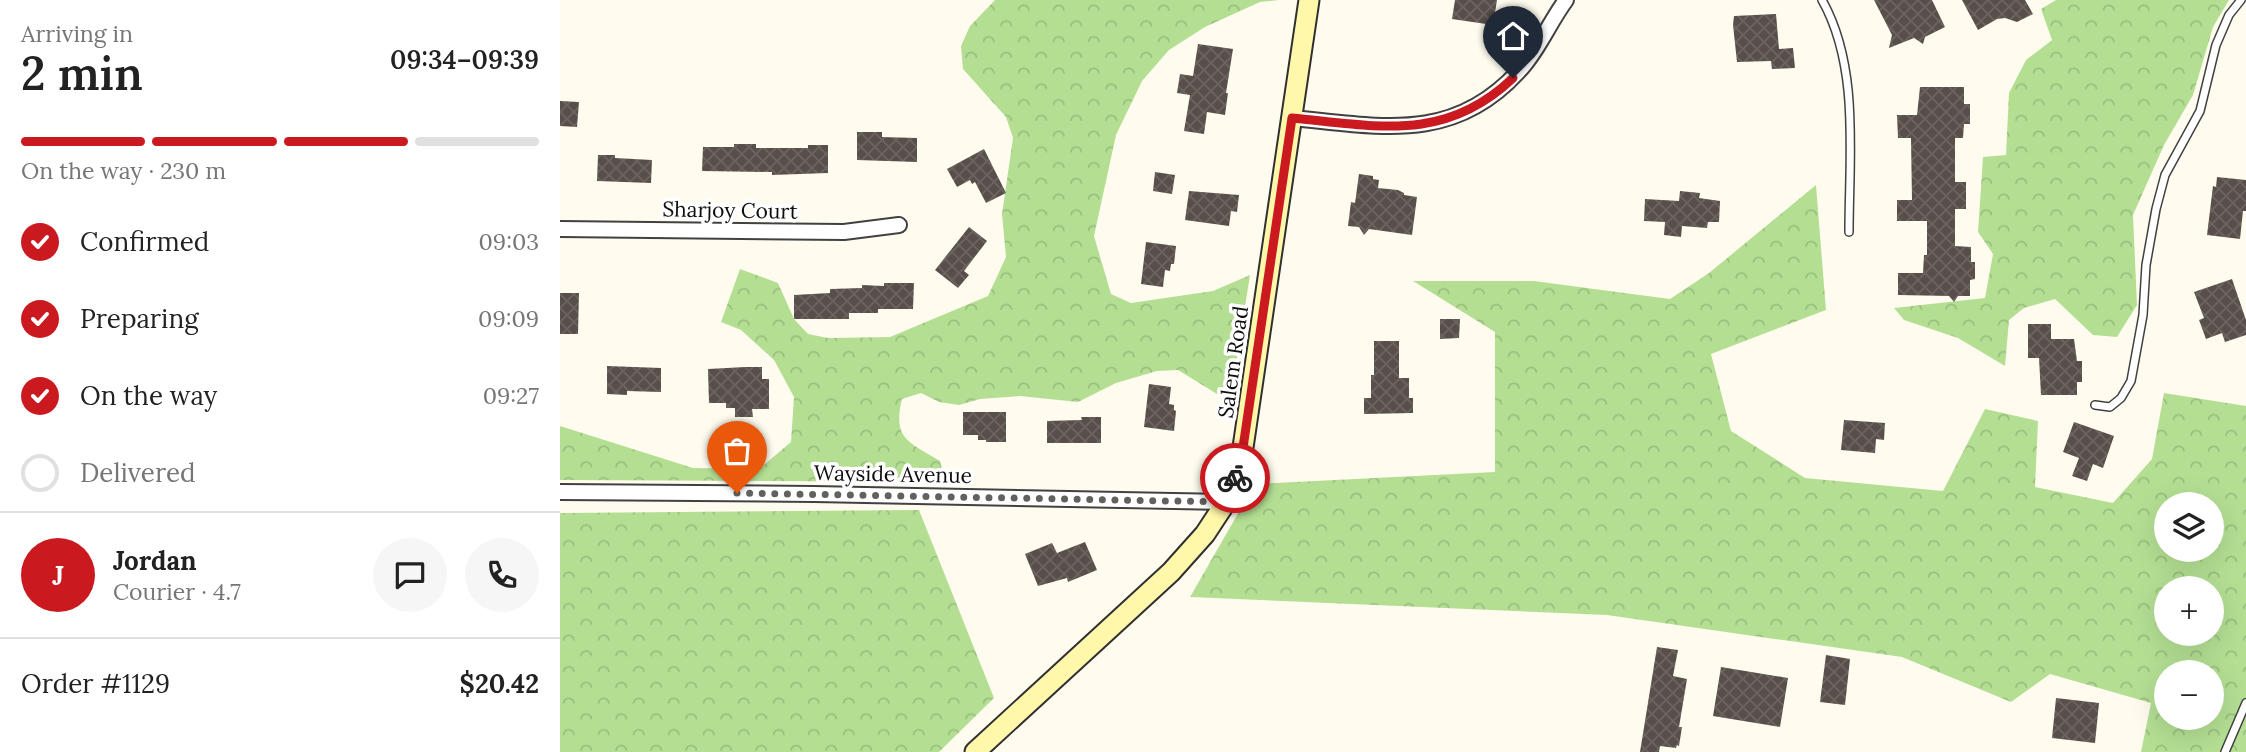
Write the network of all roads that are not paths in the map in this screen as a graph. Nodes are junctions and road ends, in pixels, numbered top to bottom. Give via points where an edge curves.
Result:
1 (1309, 0) edge
2 (1566, 0) edge
3 (1822, 0) edge
4 (2241, 0) edge
5 (1292, 118) junction
6 (899, 225) dead end
7 (560, 229) edge
8 (1849, 232) dead end
9 (2095, 405) dead end
10 (560, 492) edge
11 (1226, 502) junction
12 (2246, 703) edge
13 (975, 752) edge
14 (2225, 752) edge

1 - 5 street, Salem Road
2 - 5 street via 1519,71 1490,97 1455,116 1400,127
3 - 8 lane via 1839,38 1847,75
4 - 9 lane via 2217,45 2200,111 2165,175 2146,265 2143,316 2131,381 2110,407
5 - 11 street, Salem Road via 1241,461
6 - 7 street, Sharjoy Court via 844,232
10 - 11 street, Wayside Avenue
11 - 13 street, Salem Road via 1171,572
12 - 14 lane

